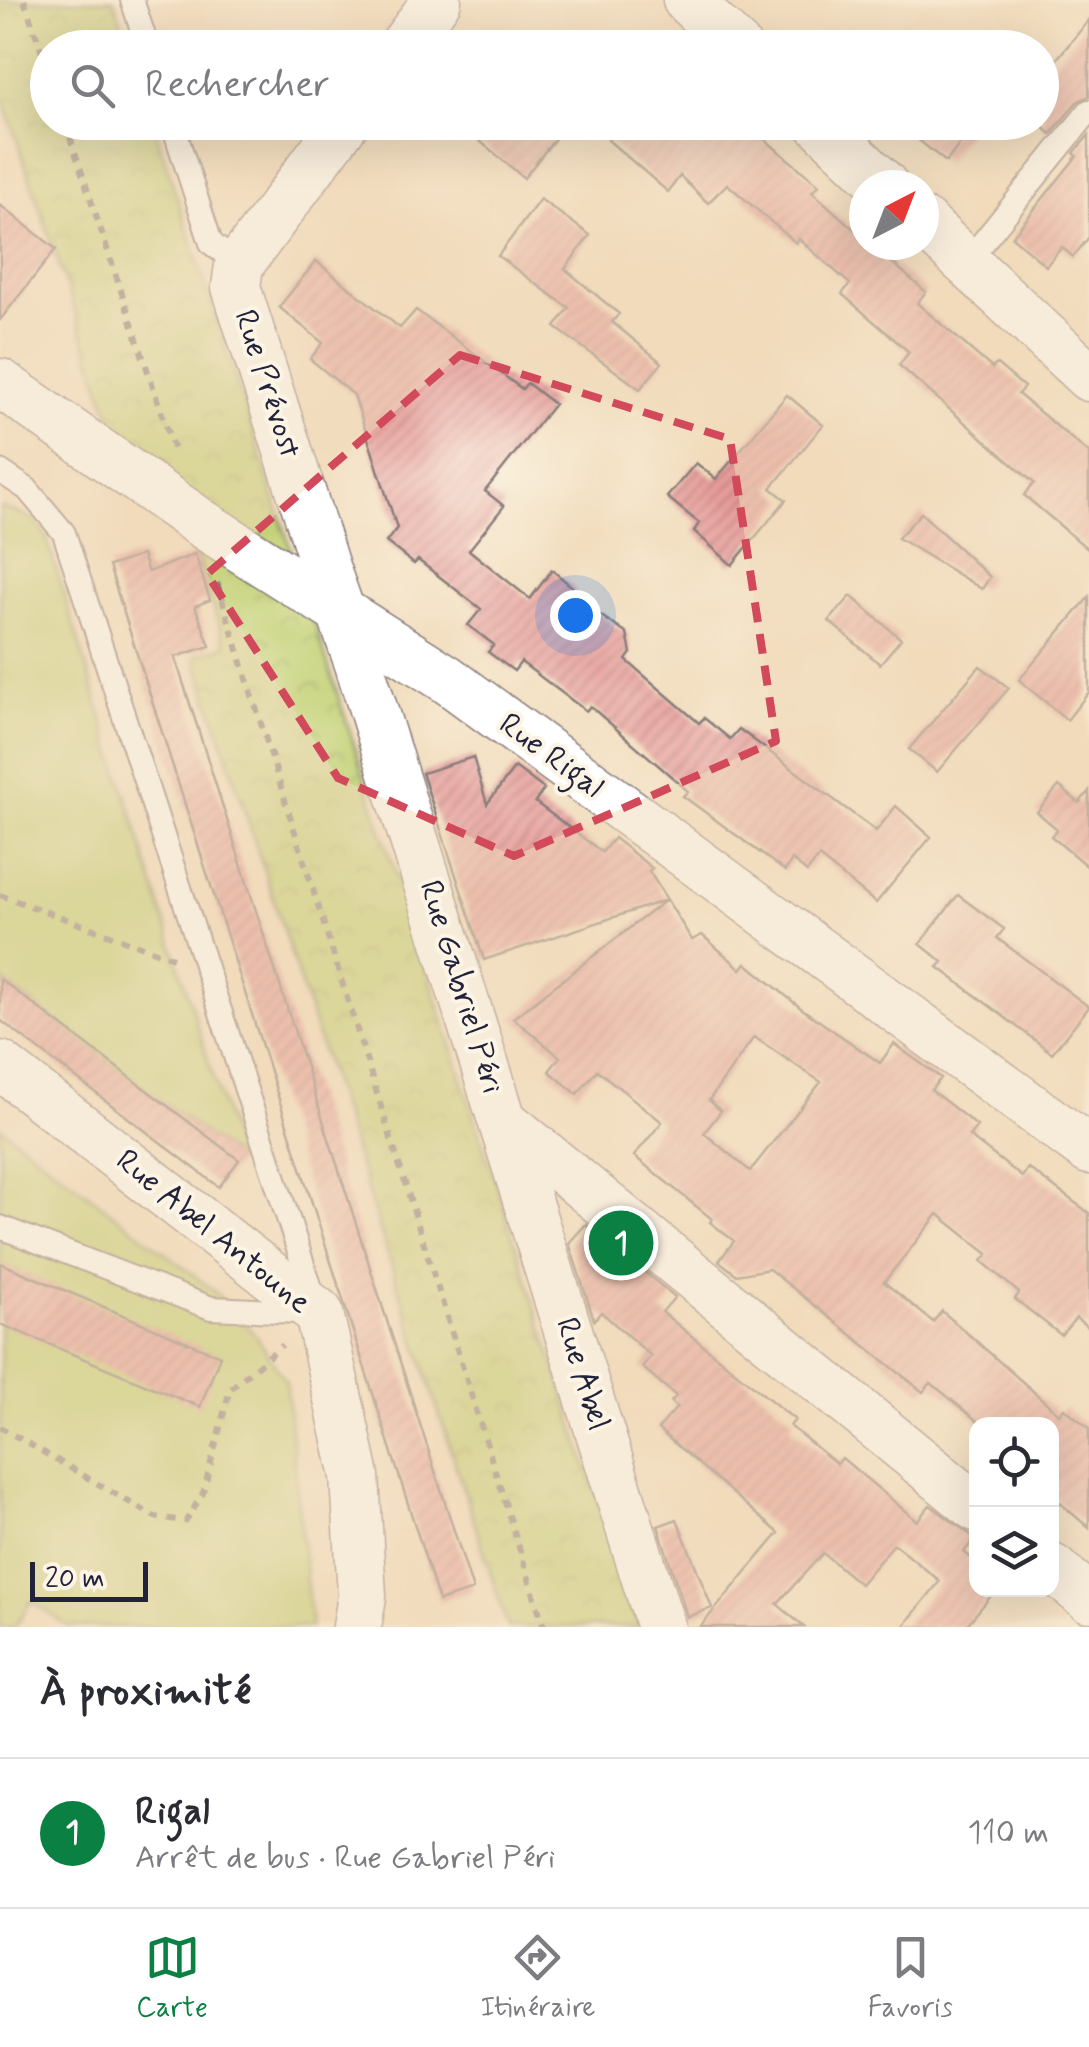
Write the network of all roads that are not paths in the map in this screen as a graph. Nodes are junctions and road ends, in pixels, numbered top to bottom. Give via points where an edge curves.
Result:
1 (132, 0) edge
2 (437, 0) edge
3 (688, 0) edge
4 (142, 30) edge
5 (415, 30) edge
6 (719, 30) edge
7 (1089, 111) edge
8 (178, 140) edge
9 (333, 140) edge
10 (837, 140) edge
11 (868, 170) edge
12 (939, 237) edge
13 (966, 262) junction
14 (239, 265) junction
15 (1089, 377) edge
16 (0, 382) edge
17 (0, 471) edge
18 (314, 580) junction
19 (352, 628) junction
20 (0, 1065) edge
21 (503, 1121) joint
22 (1089, 1150) edge
23 (531, 1163) junction
24 (0, 1228) edge
25 (319, 1313) junction
26 (969, 1502) edge
27 (1059, 1574) edge
28 (1089, 1598) edge
29 (357, 1627) edge
30 (661, 1627) edge

1 - 4 lane
2 - 5 street
3 - 6 street
7 - 13 lane
8 - 14 lane via 211,242
9 - 14 street, Rue Prévost
10 - 11 street
12 - 13 street
13 - 15 street
14 - 18 street, Rue Prévost via 236,287
16 - 18 street via 198,521
17 - 25 lane via 27,489 64,533
18 - 19 street, Rue Prévost
19 - 21 street, Rue Gabriel Péri
19 - 22 street, Rue Rigal via 447,679
20 - 25 street, Rue Abel Antoune
21 - 23 street, Rue Abel
23 - 26 street
23 - 30 street, Rue Abel
24 - 25 lane via 210,1308
25 - 29 street, Rue Abel Antoune via 354,1476 362,1596
27 - 28 street

